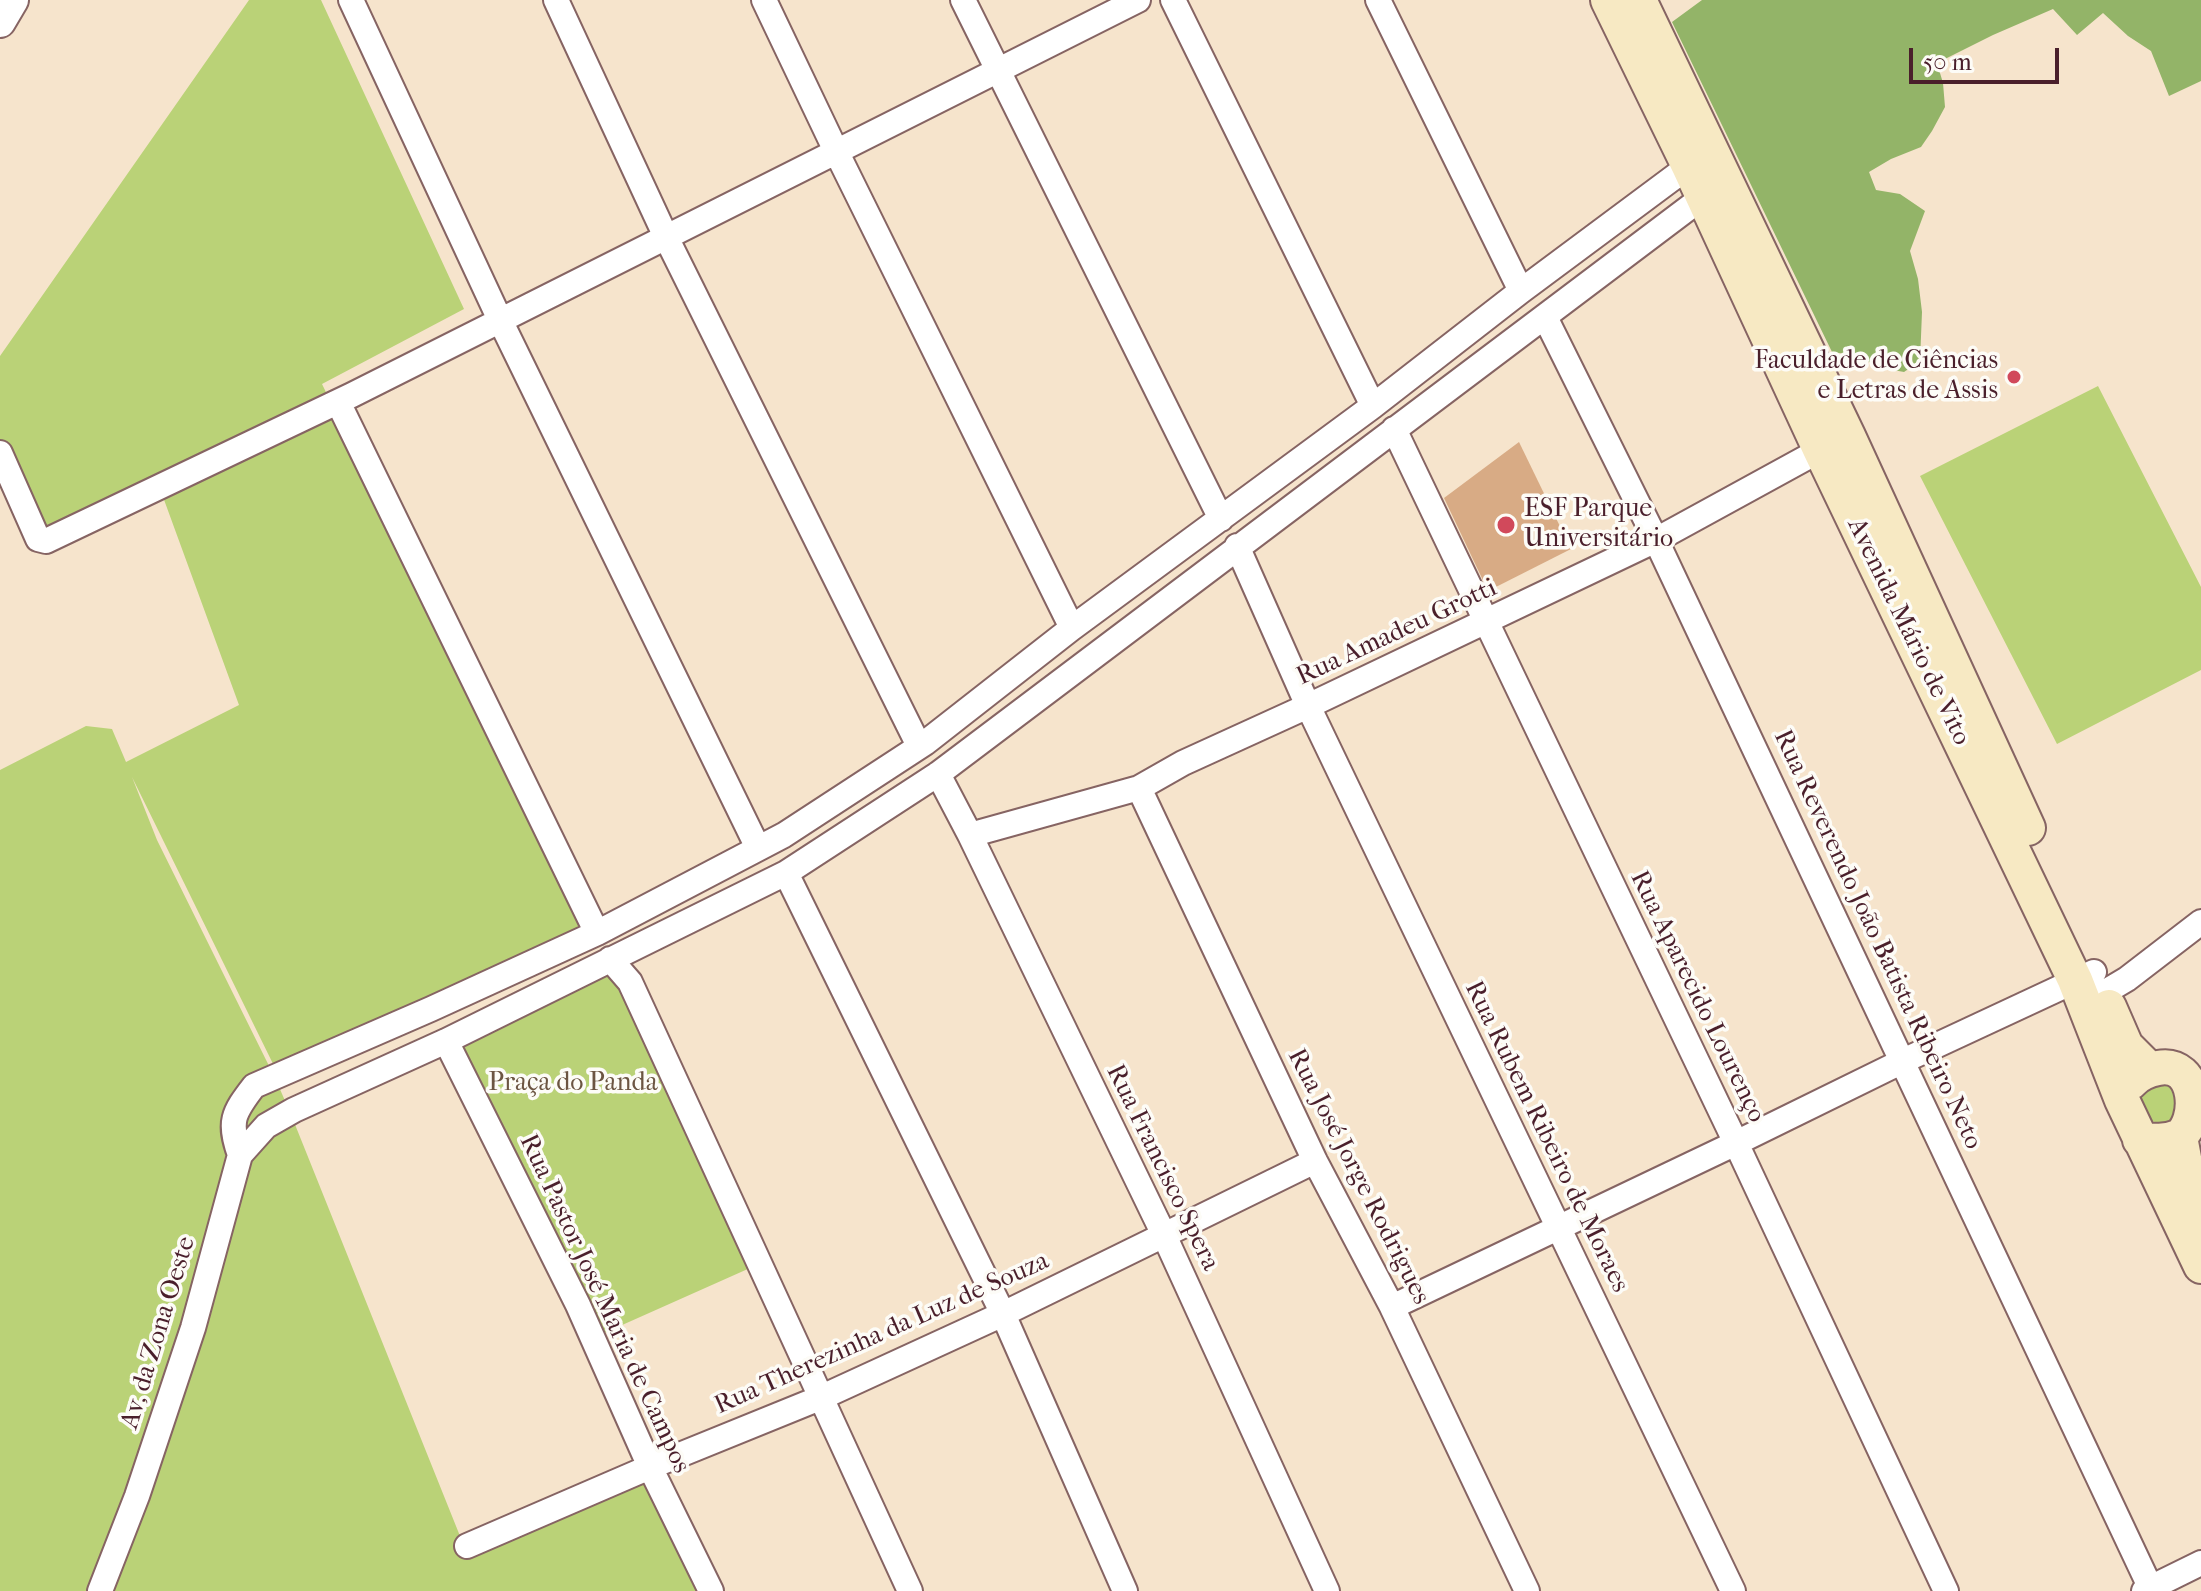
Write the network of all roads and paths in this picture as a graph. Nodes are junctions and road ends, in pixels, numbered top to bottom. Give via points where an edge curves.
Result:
1 (13, 0) edge
2 (351, 0) edge
3 (556, 0) edge
4 (764, 0) edge
5 (963, 0) edge
6 (1138, 0) edge
7 (1173, 0) edge
8 (1378, 0) edge
9 (1608, 0) edge
10 (1639, 0) edge
11 (0, 22) edge
12 (997, 71) junction
13 (836, 151) junction
14 (1689, 166) junction
15 (1717, 205) junction
16 (666, 237) junction
17 (1521, 291) junction
18 (1545, 317) junction
19 (500, 320) junction
20 (338, 402) junction
21 (1373, 406) junction
22 (1394, 429) junction
23 (1834, 443) junction
24 (0, 453) edge
25 (1221, 519) junction
26 (1656, 540) junction
27 (1237, 546) junction
28 (1487, 621) junction
29 (1072, 628) junction
30 (1308, 706) junction
31 (919, 746) junction
32 (938, 774) junction
33 (1139, 788) junction
34 (970, 835) junction
35 (758, 848) junction
36 (786, 873) junction
37 (2201, 922) edge
38 (597, 933) junction
39 (610, 959) junction
40 (2089, 988) junction
41 (446, 1041) junction
42 (1903, 1061) junction
43 (2176, 1070) edge
44 (2122, 1100) junction
45 (2201, 1103) edge
46 (2180, 1137) junction
47 (2140, 1140) junction
48 (1736, 1143) junction
49 (240, 1155) junction
50 (1315, 1161) junction
51 (2201, 1210) edge
52 (1558, 1228) junction
53 (1164, 1235) junction
54 (2201, 1266) edge
55 (1392, 1307) junction
56 (1003, 1314) junction
57 (820, 1398) junction
58 (650, 1467) junction
59 (467, 1546) dead end
60 (2201, 1563) edge
61 (2149, 1590) edge
62 (100, 1591) edge
63 (711, 1591) edge
64 (910, 1591) edge
65 (1125, 1591) edge
66 (1327, 1591) edge
67 (1527, 1591) edge
68 (1733, 1591) edge
69 (1946, 1591) edge

1 - 11 street
2 - 19 street
3 - 16 street
4 - 13 street
5 - 12 street
6 - 12 street
7 - 21 street
8 - 17 street
9 - 14 main road, Avenida Mário de Vito
10 - 15 main road, Avenida Mário de Vito
12 - 13 street
12 - 25 street
13 - 16 street
13 - 29 street
14 - 15 main road, Avenida Mário de Vito
14 - 17 street
15 - 18 street, Av, da Zona Oeste
15 - 23 main road, Avenida Mário de Vito
16 - 19 street
16 - 31 street
17 - 21 street
18 - 22 street, Av, da Zona Oeste
18 - 26 street, Rua Reverendo João Batista Ribeiro Neto
19 - 20 street
19 - 35 street
20 - 24 street via 46,541 38,539
20 - 38 street
21 - 25 street
22 - 27 street, Av, da Zona Oeste
22 - 28 street, Rua Aparecido Lourenço
23 - 26 street, Rua Amadeu Grotti
23 - 40 main road, Avenida Mário de Vito
25 - 27 street, Rua Rubem Ribeiro de Moraes via 1241,521 1245,535
25 - 29 street
26 - 28 street, Rua Amadeu Grotti
26 - 42 street, Rua Reverendo João Batista Ribeiro Neto
27 - 30 street, Rua Rubem Ribeiro de Moraes
27 - 32 street, Av, da Zona Oeste
28 - 30 street, Rua Amadeu Grotti
28 - 48 street, Rua Aparecido Lourenço
29 - 31 street
30 - 33 street, Rua Amadeu Grotti
30 - 52 street, Rua Rubem Ribeiro de Moraes
31 - 32 street via 912,761 917,771
31 - 35 street
32 - 34 street, Rua Francisco Spera
32 - 36 street, Av, da Zona Oeste
33 - 34 street, Rua Amadeu Grotti
33 - 50 street, Rua José Jorge Rodrigues
34 - 53 street, Rua Francisco Spera
35 - 38 street
36 - 39 street, Av, da Zona Oeste
36 - 56 street
37 - 40 street via 2127,979
38 - 39 street via 590,950 601,960
38 - 49 street via 254,1086 233,1122
39 - 41 street, Av, da Zona Oeste
39 - 57 street via 630,982
40 - 42 street
40 - 43 main road, Avenida Mário de Vito via 2136,1059
40 - 44 main road, Avenida Mário de Vito
41 - 49 street, Av, da Zona Oeste via 294,1110 266,1126
41 - 58 street, Rua Pastor José Maria de Campos via 578,1305
42 - 48 street
42 - 61 street, Rua Reverendo João Batista Ribeiro Neto
43 - 44 main road via 2136,1076
43 - 45 main road, Avenida Mário de Vito via 2192,1079
44 - 47 main road, Avenida Mário de Vito
45 - 46 main road, Avenida Mário de Vito via 2195,1123
46 - 47 main road
46 - 51 main road
47 - 54 main road, Avenida Mário de Vito
48 - 52 street
48 - 69 street, Rua Aparecido Lourenço
49 - 62 street, Av, da Zona Oeste via 193,1328
50 - 53 street, Rua Therezinha da Luz de Souza
50 - 55 street, Rua José Jorge Rodrigues
52 - 55 street
52 - 68 street, Rua Rubem Ribeiro de Moraes
53 - 56 street, Rua Therezinha da Luz de Souza
53 - 66 street, Rua Francisco Spera
55 - 67 street, Rua José Jorge Rodrigues
56 - 57 street, Rua Therezinha da Luz de Souza
56 - 65 street
57 - 58 street, Rua Therezinha da Luz de Souza
57 - 64 street
58 - 59 street, Rua Therezinha da Luz de Souza
58 - 63 street, Rua Pastor José Maria de Campos
60 - 61 street

